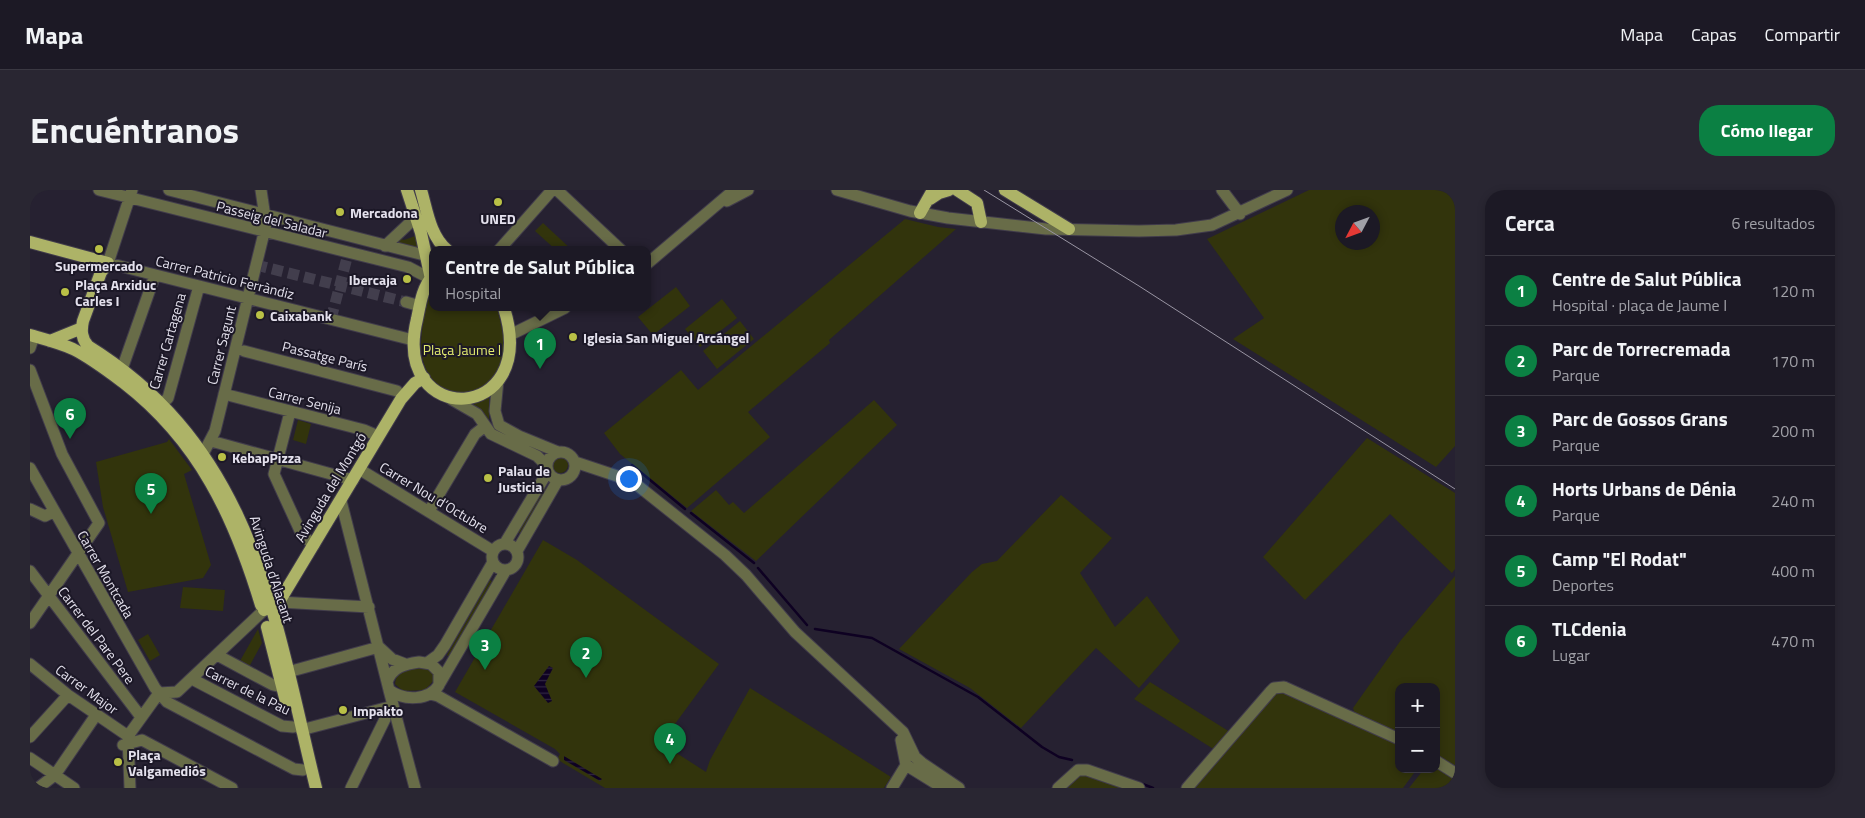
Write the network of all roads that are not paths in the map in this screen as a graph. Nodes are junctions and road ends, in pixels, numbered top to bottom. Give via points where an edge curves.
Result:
1 (99, 190) edge
2 (169, 190) edge
3 (407, 190) edge
4 (421, 190) edge
5 (552, 190) edge
6 (557, 190) edge
7 (734, 190) edge
8 (748, 190) edge
9 (837, 190) edge
10 (950, 190) edge
11 (957, 190) edge
12 (1005, 190) edge
13 (1222, 190) edge
14 (1287, 190) edge
15 (258, 191) edge
16 (131, 194) edge
17 (931, 194) edge
18 (717, 206) junction
19 (265, 213) junction
20 (920, 213) junction
21 (1240, 214) junction
22 (416, 217) junction
23 (982, 222) junction
24 (1069, 229) junction
25 (264, 233) junction
26 (30, 242) edge
27 (385, 246) junction
28 (444, 246) edge
29 (503, 246) edge
30 (617, 246) edge
31 (409, 252) junction
32 (429, 257) edge
33 (651, 261) edge
34 (108, 263) junction
35 (408, 267) junction
36 (429, 274) edge
37 (155, 275) junction
38 (429, 277) edge
39 (429, 282) edge
40 (198, 286) junction
41 (248, 298) junction
42 (406, 302) tunnel mouth
43 (420, 306) junction
44 (505, 311) edge
45 (559, 311) edge
46 (82, 328) junction
47 (510, 334) junction
48 (32, 340) edge
49 (414, 340) junction
50 (50, 341) junction
51 (244, 351) dead end
52 (122, 369) junction
53 (30, 370) edge
54 (424, 378) junction
55 (498, 380) junction
56 (397, 391) dead end
57 (224, 394) junction
58 (451, 399) junction
59 (162, 404) junction
60 (290, 412) junction
61 (484, 427) junction
62 (378, 436) junction
63 (211, 441) junction
64 (558, 452) junction
65 (200, 456) junction
66 (278, 460) junction
67 (575, 462) junction
68 (30, 468) edge
69 (547, 468) junction
70 (356, 475) junction
71 (558, 480) junction
72 (341, 500) junction
73 (30, 509) edge
74 (429, 511) junction
75 (53, 512) junction
76 (505, 543) junction
77 (314, 545) junction
78 (517, 551) junction
79 (78, 554) junction
80 (493, 557) junction
81 (506, 570) junction
82 (30, 571) edge
83 (49, 596) junction
84 (271, 606) junction
85 (369, 607) junction
86 (30, 623) edge
87 (379, 647) junction
88 (217, 655) junction
89 (427, 663) junction
90 (30, 664) edge
91 (405, 664) junction
92 (288, 672) junction
93 (192, 679) junction
94 (439, 685) junction
95 (388, 686) junction
96 (282, 687) junction
97 (159, 692) junction
98 (430, 694) junction
99 (68, 695) junction
100 (411, 698) junction
101 (388, 707) junction
102 (96, 715) junction
103 (141, 717) junction
104 (889, 719) junction
105 (397, 722) junction
106 (381, 726) junction
107 (297, 728) junction
108 (30, 737) edge
109 (1395, 737) edge
110 (127, 741) junction
111 (30, 758) edge
112 (553, 761) dead end
113 (1440, 764) edge
114 (906, 765) junction
115 (303, 770) junction
116 (1455, 773) edge
117 (55, 775) junction
118 (130, 784) edge
119 (38, 788) edge
120 (74, 788) edge
121 (232, 788) edge
122 (307, 788) edge
123 (316, 788) edge
124 (352, 788) edge
125 (416, 788) edge
126 (892, 788) edge
127 (942, 788) edge
128 (959, 788) edge
129 (1058, 788) edge
130 (1139, 788) edge
131 (1187, 788) edge

1 - 16 street, Passeig del Saladar
2 - 19 street, Passeig del Saladar
3 - 22 main road
4 - 28 main road via 433,229
5 - 29 street
6 - 30 street
7 - 18 street
8 - 18 street
9 - 20 street
10 - 17 main road
11 - 23 main road via 977,203
12 - 24 main road
13 - 21 street
14 - 21 street
15 - 19 street, Carrer Sagunt
16 - 25 street, Passeig del Saladar
16 - 34 street
17 - 20 main road
18 - 33 street
19 - 25 street, Carrer Sagunt
19 - 27 street, Passeig del Saladar
20 - 23 street
21 - 24 street via 1212,225 1189,229
22 - 27 street
22 - 32 main road
23 - 24 street
25 - 35 street, Passeig del Saladar
25 - 41 street, Carrer Sagunt
26 - 34 main road, Carrer Patricio Ferràndiz
27 - 31 street, Passeig del Saladar
31 - 32 street, Passeig del Saladar
31 - 35 street via 414,258
32 - 36 main road
34 - 37 street, Carrer Patricio Ferràndiz
34 - 46 main road via 101,272
35 - 38 street, Passeig del Saladar
37 - 40 street, Carrer Patricio Ferràndiz
37 - 52 street
39 - 43 main road
40 - 41 street, Carrer Patricio Ferràndiz
40 - 59 street, Carrer Cartagena via 168,398
41 - 49 street, Carrer Patricio Ferràndiz
41 - 57 street, Carrer Sagunt
42 - 43 street
43 - 49 main road
44 - 47 main road
45 - 47 street
46 - 50 main road
46 - 52 main road, Avinguda d'Alacant via 82,336 88,346
47 - 55 main road via 508,362
48 - 50 main road
49 - 54 main road via 416,358
50 - 65 main road, Avinguda d'Alacant via 85,356 134,391
51 - 56 street, Passatge París
52 - 59 main road, Avinguda d'Alacant
53 - 79 street via 65,460 98,521
54 - 58 main road via 436,392
54 - 62 main road, Avinguda del Montgó via 403,396
55 - 58 main road via 477,396
55 - 64 street via 495,411 499,425
57 - 60 street, Carrer Senija
57 - 63 street, Carrer Sagunt
58 - 61 street via 472,410
59 - 65 main road, Avinguda d'Alacant
60 - 62 street, Carrer Senija
60 - 66 street
61 - 69 street via 497,438 538,456
61 - 74 street via 476,434
62 - 70 main road, Avinguda del Montgó
63 - 65 street, Carrer Sagunt
63 - 66 street, Carrer Nou d’Octubre
64 - 67 street via 568,453
64 - 69 street via 550,457
65 - 84 main road, Avinguda d'Alacant
66 - 70 street, Carrer Nou d’Octubre
66 - 77 street via 274,474 302,535
67 - 71 street via 575,470 570,477
67 - 104 street via 632,481 710,542 746,575 795,632
68 - 75 street, Carrer Montcada
69 - 71 street
69 - 76 street
70 - 72 main road, Avinguda del Montgó
70 - 74 street, Carrer Nou d’Octubre
71 - 78 street
72 - 77 main road, Avinguda del Montgó
72 - 85 street
73 - 75 street via 46,516
74 - 80 street, Carrer Nou d’Octubre
75 - 79 street, Carrer Montcada
76 - 78 street
76 - 80 street via 498,545
77 - 84 main road, Avinguda del Montgó
78 - 81 street via 516,565
79 - 83 street
79 - 97 street, Carrer Montcada
80 - 81 street via 500,569
80 - 89 street via 445,645
81 - 94 street
82 - 83 street, Carrer del Pare Pere
83 - 86 street
83 - 103 street, Carrer del Pare Pere
84 - 85 street
84 - 88 street
84 - 92 main road, Avinguda d'Alacant
84 - 96 main road, Avinguda d'Alacant
85 - 87 street
87 - 91 street via 392,659
87 - 92 street
87 - 95 street
88 - 93 street
88 - 96 street
89 - 91 street
89 - 94 street via 439,672
90 - 99 street, Carrer Major
91 - 95 street via 391,673
92 - 107 main road, Avinguda d'Alacant
93 - 97 street via 177,692
93 - 107 street, Carrer de la Pau via 282,726
94 - 98 street
95 - 100 street via 400,696
95 - 101 street
96 - 107 main road, Avinguda d'Alacant
97 - 103 street
97 - 115 street, Carrer Montcada via 170,704 294,769
98 - 100 street
98 - 112 street
99 - 102 street, Carrer Major
99 - 108 street
100 - 105 street
101 - 105 street
101 - 106 street
101 - 107 street
102 - 110 street, Carrer Major
102 - 117 street
103 - 110 street
104 - 114 street via 899,734
104 - 128 street via 904,732 915,757 922,764
105 - 106 street
105 - 125 street
106 - 124 street
107 - 115 main road, Avinguda d'Alacant
107 - 123 main road, Avinguda d'Alacant
109 - 131 street via 1279,687 1270,692
110 - 118 street
110 - 121 street via 142,740
111 - 117 street
113 - 116 street
114 - 126 street
114 - 127 street
115 - 122 main road, Avinguda d'Alacant
117 - 119 street
117 - 120 street
129 - 130 street via 1082,770

